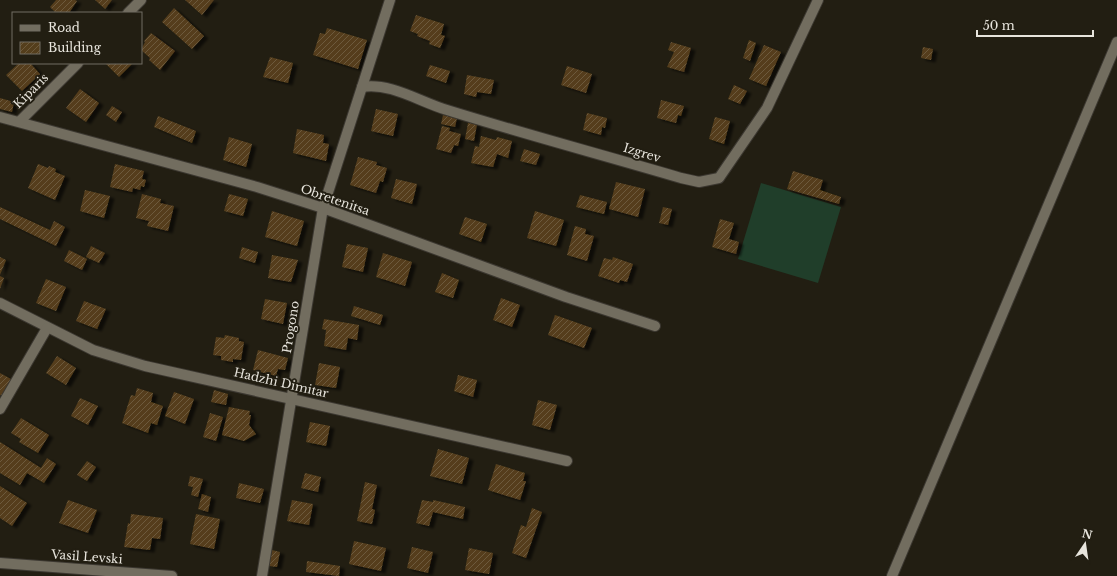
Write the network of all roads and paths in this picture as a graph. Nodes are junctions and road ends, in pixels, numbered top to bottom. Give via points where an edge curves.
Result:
1 (141, 0) edge
2 (390, 0) edge
3 (818, 0) edge
4 (129, 12) edge
5 (1117, 42) edge
6 (77, 64) edge
7 (362, 87) junction
8 (0, 117) edge
9 (20, 121) junction
10 (324, 208) junction
11 (0, 303) edge
12 (655, 326) dead end
13 (47, 328) junction
14 (292, 399) junction
15 (0, 409) edge
16 (567, 461) dead end
17 (0, 563) edge
18 (151, 575) edge
19 (172, 576) edge
20 (262, 576) edge
21 (892, 576) edge

1 - 4 street
2 - 7 street, Progono
3 - 7 street, Izgrev via 767,108 719,178 699,182 446,110 374,85
5 - 21 street
6 - 9 street, Kiparis
7 - 10 street, Progono
8 - 9 street, Obretenitsa
9 - 10 street, Obretenitsa
10 - 12 street, Obretenitsa via 566,297
10 - 14 street, Progono
11 - 13 street, Hadzhi Dimitar
13 - 14 street, Hadzhi Dimitar via 93,350 145,366
13 - 15 street
14 - 16 street, Hadzhi Dimitar
14 - 20 street, Progono
17 - 18 street, Vasil Levski
18 - 19 street, Vasil Levski

